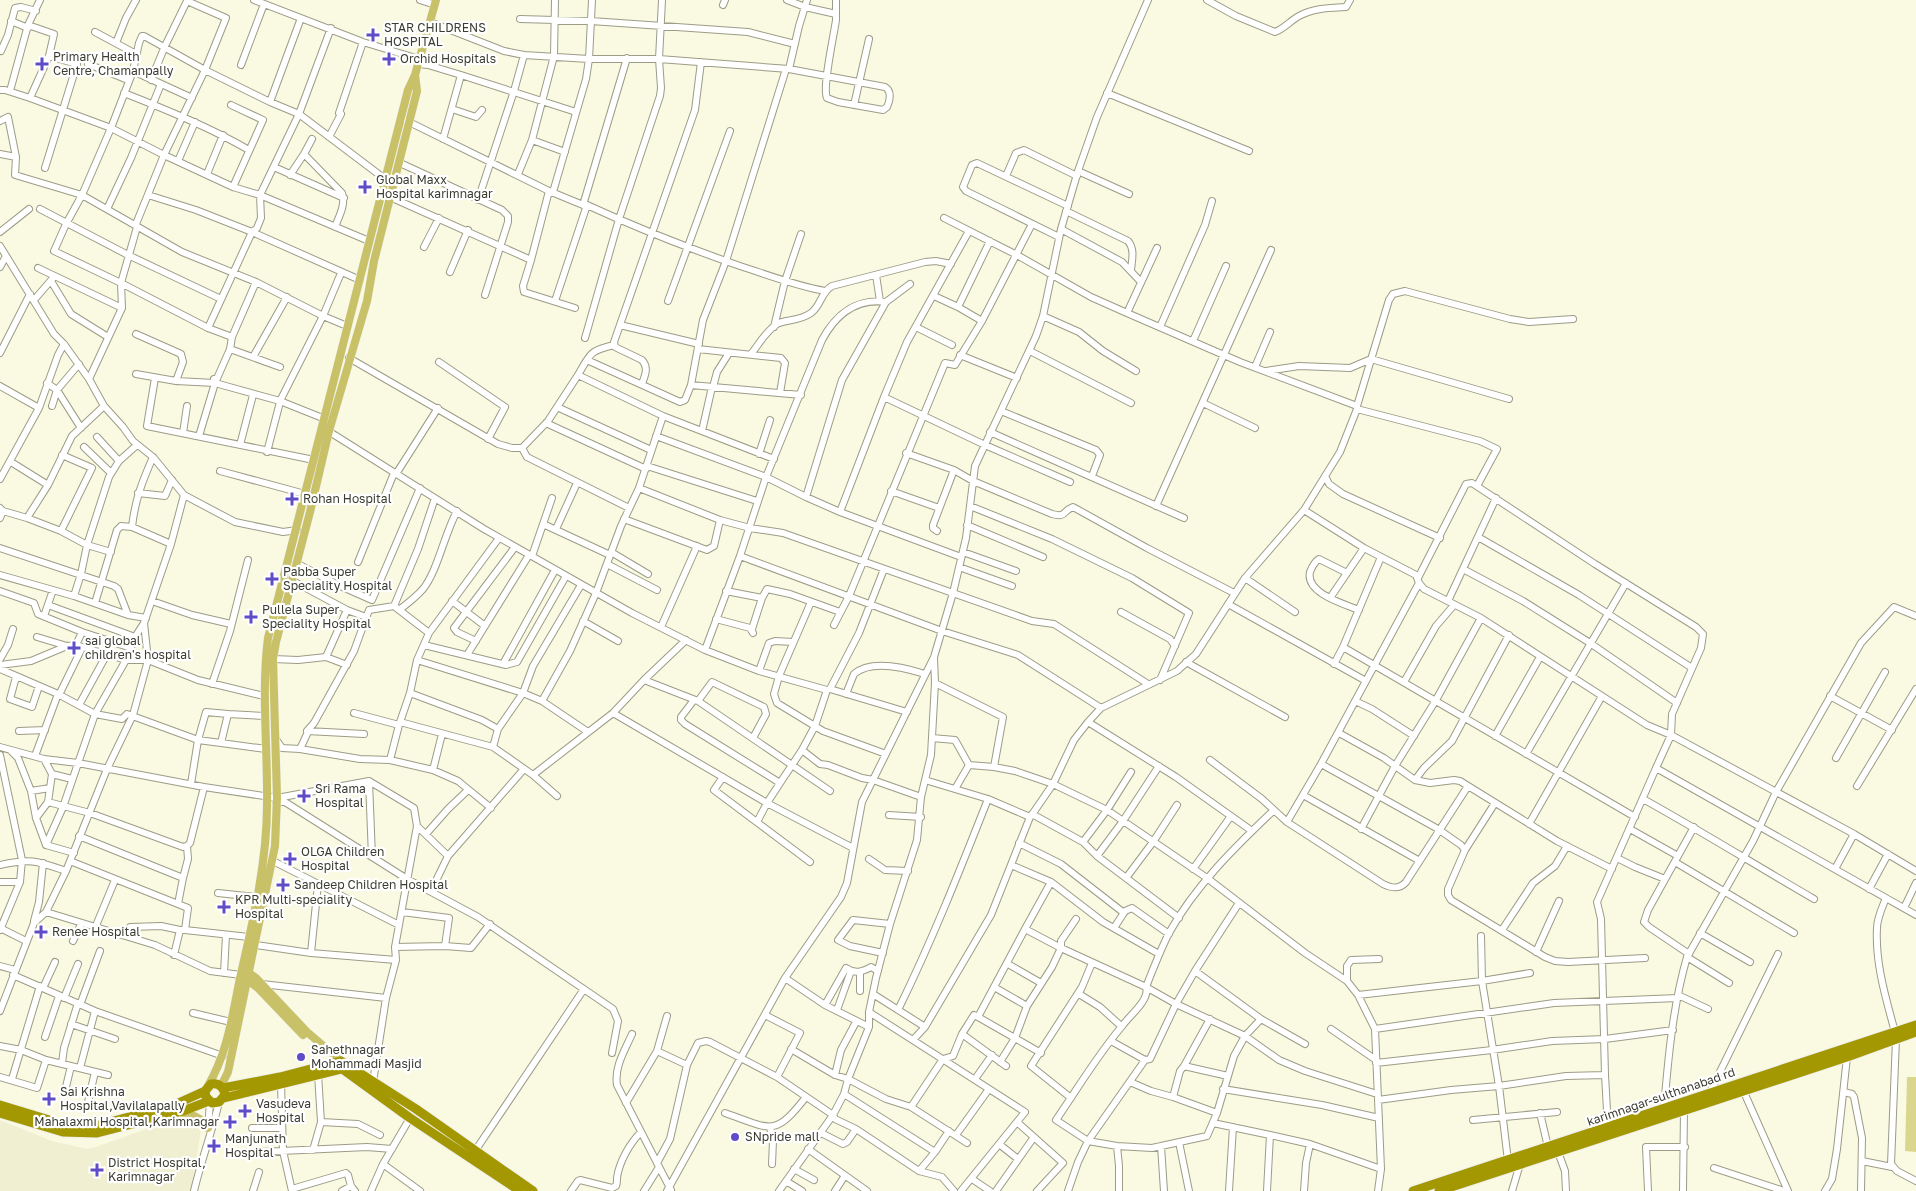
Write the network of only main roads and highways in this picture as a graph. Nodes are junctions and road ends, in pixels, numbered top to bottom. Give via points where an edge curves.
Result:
1 (435, 3) edge
2 (405, 120) junction
3 (325, 430) junction
4 (245, 974) junction
5 (1916, 1025) edge
6 (1916, 1032) edge
7 (1896, 1035) junction
8 (342, 1065) junction
9 (206, 1089) junction
10 (218, 1096) junction
11 (0, 1106) edge
12 (179, 1112) junction
13 (0, 1113) edge
14 (208, 1128) road end
15 (473, 1154) junction
16 (1509, 1164) junction
17 (1463, 1187) edge
18 (1417, 1190) edge
19 (520, 1191) edge
20 (533, 1191) edge
21 (1439, 1191) edge

1 - 2 main road via 415,75 417,91
2 - 3 main road via 347,326 324,419
2 - 3 main road via 400,163 367,301
3 - 4 main road via 314,460 268,638 264,696 268,796 265,844
3 - 4 main road via 273,659 277,800 273,861 256,945
4 - 8 main road via 304,1036
4 - 8 main road via 262,984
4 - 9 main road via 223,1056
4 - 10 main road via 228,1072
5 - 7 highway, karimnagar-sulthanabad rd
6 - 7 highway
7 - 16 highway, karimnagar-sulthanabad rd via 1710,1092 1548,1147
7 - 16 highway via 1848,1057 1520,1164
8 - 10 highway
8 - 10 highway via 318,1074
8 - 15 highway via 416,1109
8 - 15 highway via 410,1118
9 - 10 highway via 206,1097
9 - 10 highway via 215,1084
9 - 11 highway via 174,1105 91,1127 69,1126
10 - 12 highway
12 - 13 highway via 112,1130 83,1133 63,1132
12 - 14 main road via 199,1118
15 - 19 highway
15 - 20 highway
16 - 17 highway
16 - 18 highway, karimnagar-sulthanabad rd
17 - 21 highway

